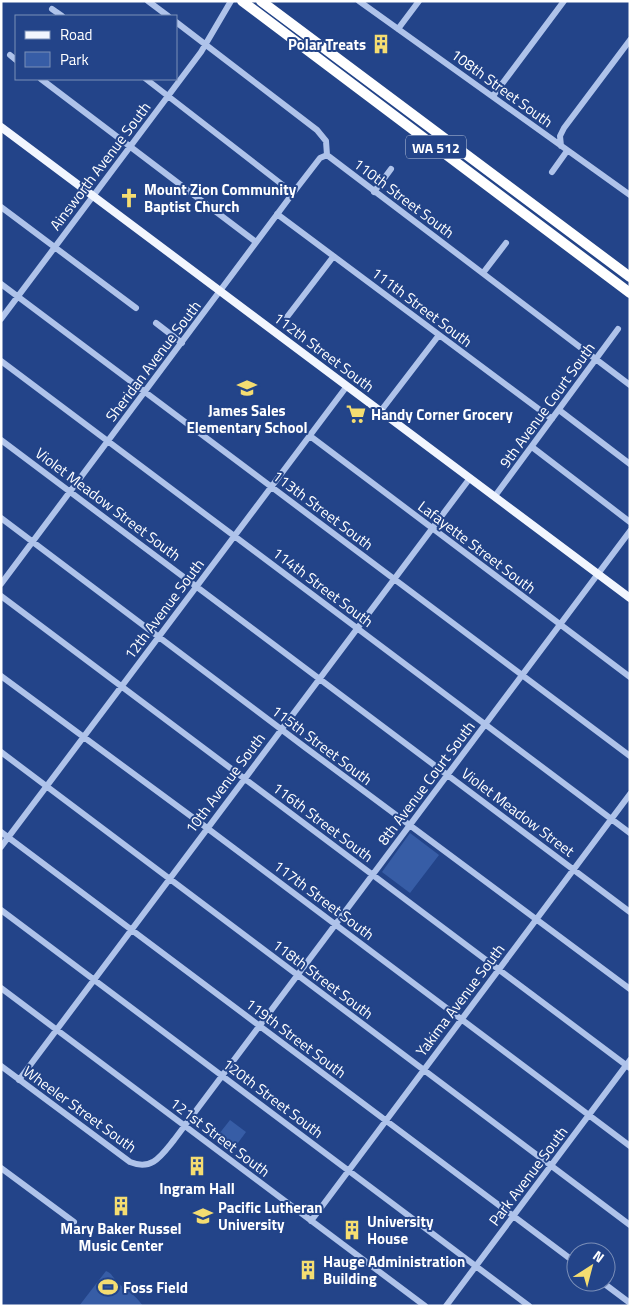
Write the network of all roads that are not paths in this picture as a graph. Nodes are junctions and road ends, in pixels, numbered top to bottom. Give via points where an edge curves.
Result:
1 (148, 1) edge
2 (231, 1) edge
3 (242, 1) edge
4 (261, 1) edge
5 (359, 1) edge
6 (419, 1) edge
7 (564, 1) edge
8 (52, 9) dead end
9 (61, 15) edge
10 (167, 15) edge
11 (178, 23) edge
12 (398, 29) junction
13 (630, 40) edge
14 (206, 44) junction
15 (10, 55) dead end
16 (15, 59) edge
17 (42, 80) edge
18 (147, 80) edge
19 (169, 96) junction
20 (493, 96) junction
21 (1, 127) edge
22 (130, 146) junction
23 (560, 146) junction
24 (567, 151) junction
25 (327, 155) junction
26 (392, 169) dead end
27 (552, 172) dead end
28 (374, 192) junction
29 (293, 193) junction
30 (629, 193) edge
31 (93, 196) junction
32 (1, 206) edge
33 (277, 214) junction
34 (256, 242) junction
35 (506, 242) dead end
36 (55, 247) junction
37 (333, 258) junction
38 (483, 273) junction
39 (630, 277) edge
40 (1, 284) edge
41 (220, 291) junction
42 (630, 293) edge
43 (18, 296) junction
44 (136, 308) dead end
45 (287, 317) dead end
46 (1, 319) edge
47 (156, 323) dead end
48 (618, 329) dead end
49 (438, 335) junction
50 (182, 343) junction
51 (596, 360) junction
52 (1, 361) edge
53 (630, 384) edge
54 (347, 386) junction
55 (146, 392) junction
56 (559, 410) junction
57 (380, 412) junction
58 (552, 420) junction
59 (310, 436) junction
60 (1, 440) edge
61 (109, 441) junction
62 (532, 447) junction
63 (630, 464) edge
64 (470, 478) junction
65 (272, 486) junction
66 (70, 492) junction
67 (495, 496) junction
68 (1, 518) edge
69 (630, 522) edge
70 (432, 528) junction
71 (630, 531) edge
72 (235, 536) junction
73 (33, 542) junction
74 (598, 574) junction
75 (394, 579) junction
76 (1, 584) edge
77 (196, 587) junction
78 (1, 596) edge
79 (630, 598) edge
80 (560, 624) junction
81 (357, 628) junction
82 (159, 637) junction
83 (523, 674) junction
84 (1, 676) edge
85 (630, 677) edge
86 (319, 679) junction
87 (122, 687) junction
88 (485, 724) junction
89 (281, 730) junction
90 (84, 736) junction
91 (1, 752) edge
92 (630, 756) edge
93 (447, 775) junction
94 (244, 778) junction
95 (47, 787) junction
96 (630, 794) edge
97 (612, 819) junction
98 (410, 825) junction
99 (207, 828) junction
100 (1, 832) edge
101 (630, 833) edge
102 (9, 838) junction
103 (1, 848) edge
104 (574, 870) junction
105 (372, 875) junction
106 (169, 879) junction
107 (1, 910) edge
108 (630, 912) edge
109 (537, 919) junction
110 (335, 924) junction
111 (131, 930) junction
112 (499, 969) junction
113 (297, 975) junction
114 (94, 979) junction
115 (1, 988) edge
116 (630, 989) edge
117 (462, 1020) junction
118 (259, 1026) junction
119 (56, 1029) junction
120 (628, 1064) edge
121 (1, 1066) edge
122 (424, 1070) junction
123 (222, 1076) junction
124 (19, 1080) junction
125 (589, 1115) junction
126 (386, 1121) junction
127 (185, 1126) junction
128 (630, 1146) edge
129 (147, 1165) joint
130 (550, 1166) junction
131 (1, 1168) edge
132 (349, 1170) junction
133 (513, 1216) junction
134 (311, 1221) junction
135 (74, 1222) dead end
136 (630, 1225) edge
137 (566, 1256) edge
138 (476, 1266) junction
139 (615, 1292) edge
140 (630, 1303) edge
141 (425, 1306) edge
142 (446, 1306) edge
143 (529, 1306) edge

1 - 10 street
2 - 14 street, Ainsworth Avenue South
3 - 42 highway, WA 512
4 - 39 highway, WA 512
5 - 12 street, 108th Street South
6 - 12 street
7 - 20 street
8 - 9 street
11 - 14 street
12 - 20 street, 108th Street South
13 - 23 street via 564,128
14 - 19 street, Ainsworth Avenue South
14 - 25 street via 317,130 326,141
15 - 16 street
17 - 22 street
18 - 19 street
19 - 22 street, Ainsworth Avenue South
19 - 29 street
20 - 23 street, 108th Street South
21 - 31 main road, 112th Street South
22 - 31 street, Ainsworth Avenue South
22 - 34 street
23 - 24 street, 108th Street South
24 - 27 street
24 - 30 street, 108th Street South
25 - 28 street, 110th Street South
25 - 29 street, Sheridan Avenue South via 320,158
26 - 28 street
28 - 38 street, 110th Street South
29 - 33 street, Sheridan Avenue South
31 - 36 street, Ainsworth Avenue South
31 - 41 main road, 112th Street South
32 - 36 street
33 - 34 street, Sheridan Avenue South
33 - 37 street, 111th Street South
34 - 41 street, Sheridan Avenue South
35 - 38 street
36 - 43 street, Ainsworth Avenue South
36 - 44 street
37 - 45 street
37 - 49 street, 111th Street South
38 - 51 street, 110th Street South
40 - 43 street, 113th Street South
41 - 50 street, Sheridan Avenue South
41 - 54 main road, 112th Street South
43 - 46 street, Ainsworth Avenue South
43 - 55 street, 113th Street South
47 - 50 street
48 - 51 street, 9th Avenue Court South
49 - 57 street
49 - 58 street, 111th Street South
50 - 55 street, Sheridan Avenue South
51 - 53 street, 110th Street South
51 - 56 street, 9th Avenue Court South
52 - 61 street, 114th Street South
54 - 57 main road, 112th Street South
54 - 59 street, 12th Avenue South
55 - 61 street, Sheridan Avenue South
55 - 65 street, 113th Street South
56 - 58 street, 9th Avenue Court South
56 - 63 street
57 - 64 main road, 112th Street South
58 - 62 street, 9th Avenue Court South
59 - 65 street, 12th Avenue South
59 - 70 street, Lafayette Street South
60 - 66 street, Violet Meadow Street South
61 - 66 street, Sheridan Avenue South
61 - 72 street, 114th Street South
62 - 67 street, 9th Avenue Court South
62 - 69 street
64 - 67 main road, 112th Street South
64 - 70 street, 10th Avenue South
65 - 72 street, 12th Avenue South
65 - 75 street, 113th Street South
66 - 73 street, Sheridan Avenue South
66 - 77 street, Violet Meadow Street South
67 - 74 main road, 112th Street South
68 - 73 street, 115th Street South
70 - 75 street, 10th Avenue South
70 - 80 street, Lafayette Street South
71 - 74 street, 8th Avenue Court South
72 - 77 street, 12th Avenue South
72 - 81 street, 114th Street South
73 - 76 street, Sheridan Avenue South
73 - 82 street, 115th Street South
74 - 79 main road, 112th Street South
74 - 80 street, 8th Avenue Court South
75 - 81 street, 10th Avenue South
75 - 83 street, 113th Street South
77 - 82 street, 12th Avenue South
77 - 86 street, Violet Meadow Street South
78 - 87 street, 116th Street South
80 - 83 street, 8th Avenue Court South
80 - 85 street, Lafayette Street South
81 - 86 street, 10th Avenue South
81 - 88 street, 114th Street South
82 - 87 street, 12th Avenue South
82 - 89 street, 115th Street South
83 - 88 street, 8th Avenue Court South
83 - 92 street, 113th Street South
84 - 90 street, 117th Street South
86 - 89 street, 10th Avenue South
86 - 93 street, Violet Meadow Street
87 - 90 street, 12th Avenue South
87 - 94 street, 116th Street South
88 - 93 street, 8th Avenue Court South
88 - 97 street, 114th Street South
89 - 94 street, 10th Avenue South
89 - 98 street, 115th Street South
90 - 95 street, 12th Avenue South
90 - 99 street, 117th Street South
91 - 95 street, 118th Street South
93 - 98 street, 8th Avenue Court South
93 - 104 street, Violet Meadow Street
94 - 99 street, 10th Avenue South
94 - 105 street, 116th Street South
95 - 102 street, 12th Avenue South
95 - 106 street, 118th Street South
96 - 97 street, Yakima Avenue South
97 - 101 street, 114th Street South
97 - 104 street, Yakima Avenue South
98 - 105 street, 8th Avenue Court South
98 - 109 street, 115th Street South
99 - 106 street, 10th Avenue South
99 - 110 street, 117th Street South
100 - 102 street, 119th Street South
102 - 103 street, 12th Avenue South
102 - 111 street, 119th Street South
104 - 108 street, Violet Meadow Street
104 - 109 street, Yakima Avenue South
105 - 110 street, 8th Avenue Court South
105 - 112 street, 116th Street South
106 - 111 street, 10th Avenue South
106 - 113 street, 118th Street South
107 - 114 street, 120th Street South
109 - 112 street, Yakima Avenue South
109 - 116 street, 115th Street South
110 - 113 street, 8th Avenue Court South
110 - 117 street, 117th Street South
111 - 114 street, 10th Avenue South
111 - 118 street, 119th Street South
112 - 117 street, Yakima Avenue South
112 - 120 street, 116th Street South
113 - 118 street, 8th Avenue Court South
113 - 122 street, 118th Street South
114 - 119 street, 10th Avenue South
114 - 123 street, 120th Street South
115 - 119 street, 121st Street South
117 - 122 street, Yakima Avenue South
117 - 125 street, 117th Street South
118 - 123 street, 8th Avenue Court South
118 - 126 street, 119th Street South
119 - 124 street, 10th Avenue South
119 - 127 street, 121st Street South
120 - 125 street, Park Avenue South
121 - 124 street, Wheeler Street South
122 - 126 street, Yakima Avenue South
122 - 130 street, 118th Street South
123 - 127 street, 8th Avenue Court South
123 - 132 street, 120th Street South
124 - 129 street, Wheeler Street South via 130,1162
125 - 128 street, 117th Street South
125 - 130 street, Park Avenue South
126 - 132 street, Yakima Avenue South
126 - 133 street, 119th Street South
127 - 129 street, 8th Avenue Court South via 159,1158
127 - 134 street, 121st Street South
130 - 133 street, Park Avenue South
130 - 136 street, 118th Street South
131 - 135 street
132 - 134 street, Yakima Avenue South
132 - 138 street, 120th Street South
133 - 137 street, 119th Street South
133 - 138 street, Park Avenue South
134 - 141 street, 121st Street South
138 - 142 street, Park Avenue South
138 - 143 street, 120th Street South
139 - 140 street

